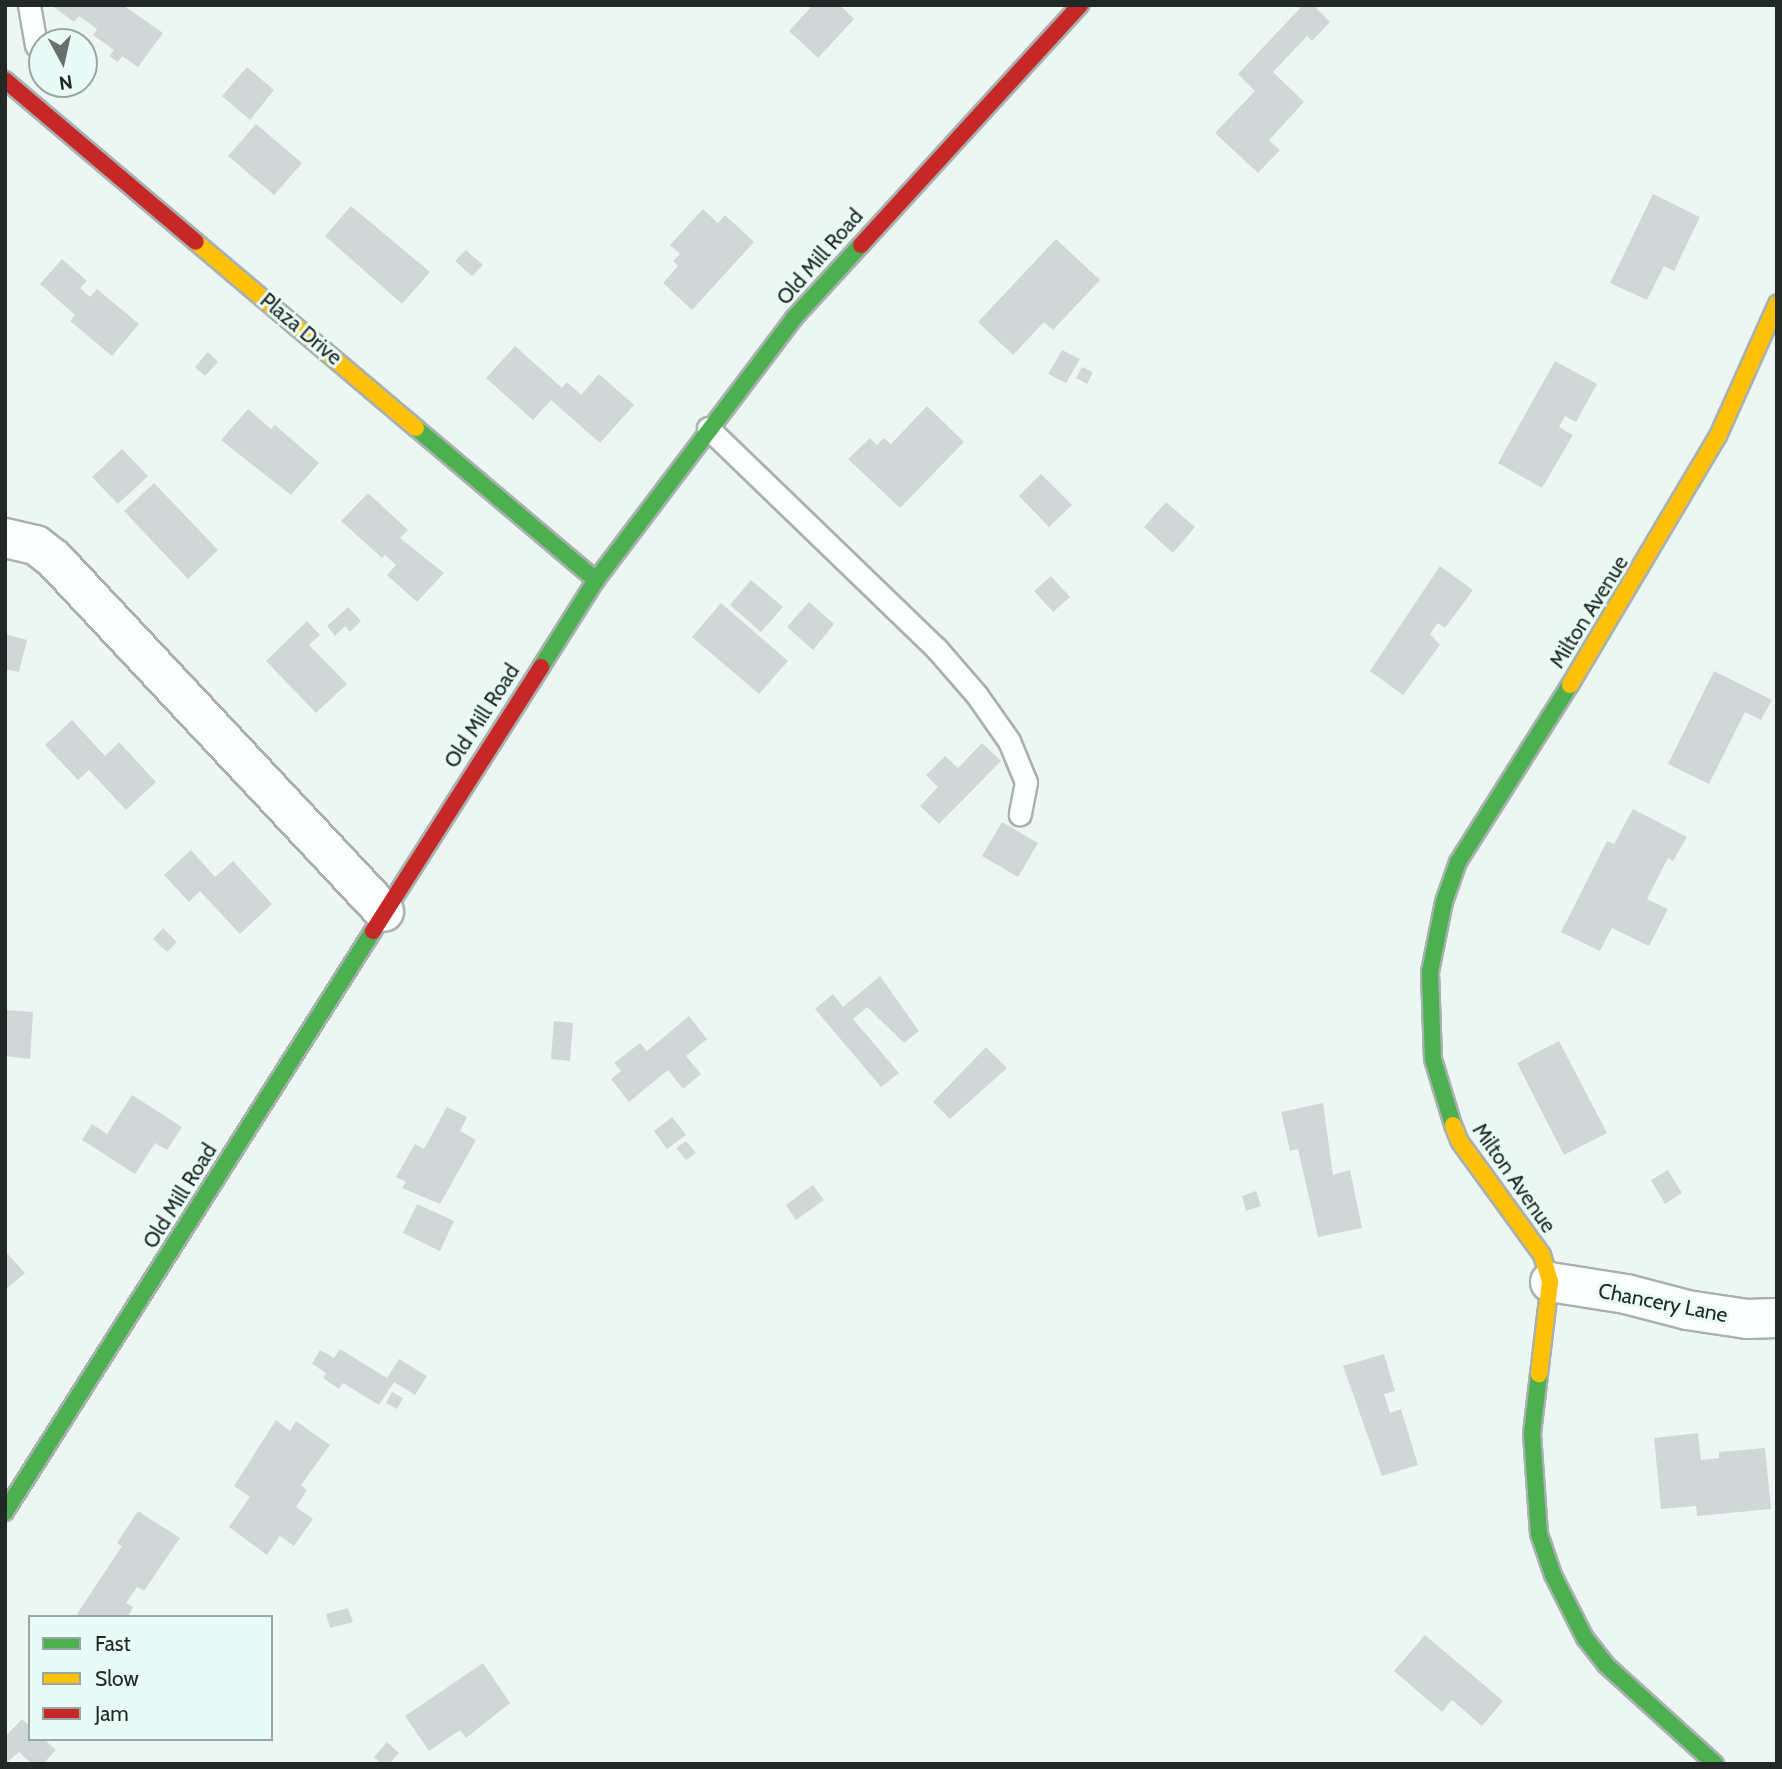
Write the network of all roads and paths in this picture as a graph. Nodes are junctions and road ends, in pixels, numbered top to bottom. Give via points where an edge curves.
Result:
1 (29, 5) edge
2 (1080, 5) edge
3 (33, 28) edge
4 (5, 80) edge
5 (1777, 304) edge
6 (708, 428) junction
7 (5, 538) edge
8 (596, 580) junction
9 (1020, 814) dead end
10 (384, 912) junction
11 (1550, 1282) junction
12 (1777, 1318) edge
13 (5, 1512) edge
14 (1715, 1764) edge

1 - 3 lane
2 - 6 street, Old Mill Road via 794,318
4 - 8 street, Plaza Drive
5 - 11 street, Milton Avenue via 1718,436 1637,579 1467,844 1435,938 1429,1016 1444,1102 1460,1142 1542,1255
6 - 8 street, Old Mill Road
6 - 9 lane via 936,648 976,694 1009,741 1026,782
7 - 10 street via 36,545 54,559
8 - 10 street, Old Mill Road
10 - 13 street, Old Mill Road
11 - 12 street, Chancery Lane via 1746,1320
11 - 14 street, Milton Avenue via 1532,1434 1539,1534 1566,1602 1606,1665

